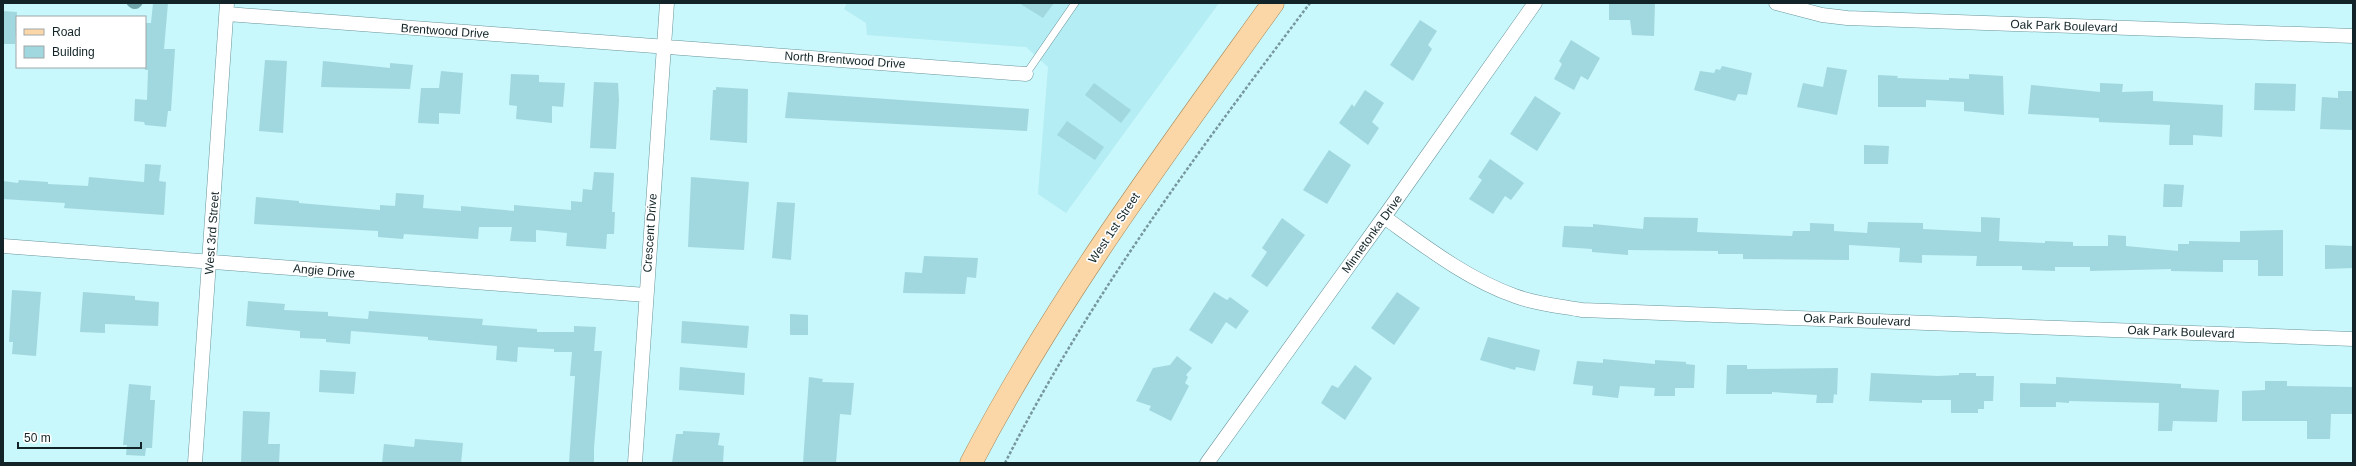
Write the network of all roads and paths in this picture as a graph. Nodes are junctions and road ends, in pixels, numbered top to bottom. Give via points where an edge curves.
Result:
1 (668, 3) edge
2 (1074, 3) edge
3 (1273, 3) edge
4 (1310, 3) edge
5 (1535, 3) edge
6 (1776, 3) edge
7 (227, 9) edge
8 (2353, 36) edge
9 (664, 47) junction
10 (1026, 74) joint
11 (1384, 217) junction
12 (3, 246) edge
13 (210, 262) junction
14 (646, 295) junction
15 (2353, 339) edge
16 (196, 463) edge
17 (635, 463) edge
18 (971, 463) edge
19 (1006, 463) edge
20 (1207, 463) edge

1 - 9 street, Crescent Drive
2 - 10 lane
3 - 18 main road, West 1st Street via 1115,224 1059,312
4 - 19 path via 1110,280 1028,419
5 - 11 street, Minnetonka Drive
6 - 8 street, Oak Park Boulevard via 1822,15 1847,18
7 - 9 street, Brentwood Drive
7 - 13 street, West 3rd Street
9 - 10 street, North Brentwood Drive
9 - 14 street, Crescent Drive
11 - 15 street, Oak Park Boulevard via 1432,252 1485,283 1516,297 1582,310
11 - 20 street, Minnetonka Drive
12 - 13 street, Angie Drive
13 - 14 street, Angie Drive
13 - 16 street, West 3rd Street
14 - 17 street, Crescent Drive

